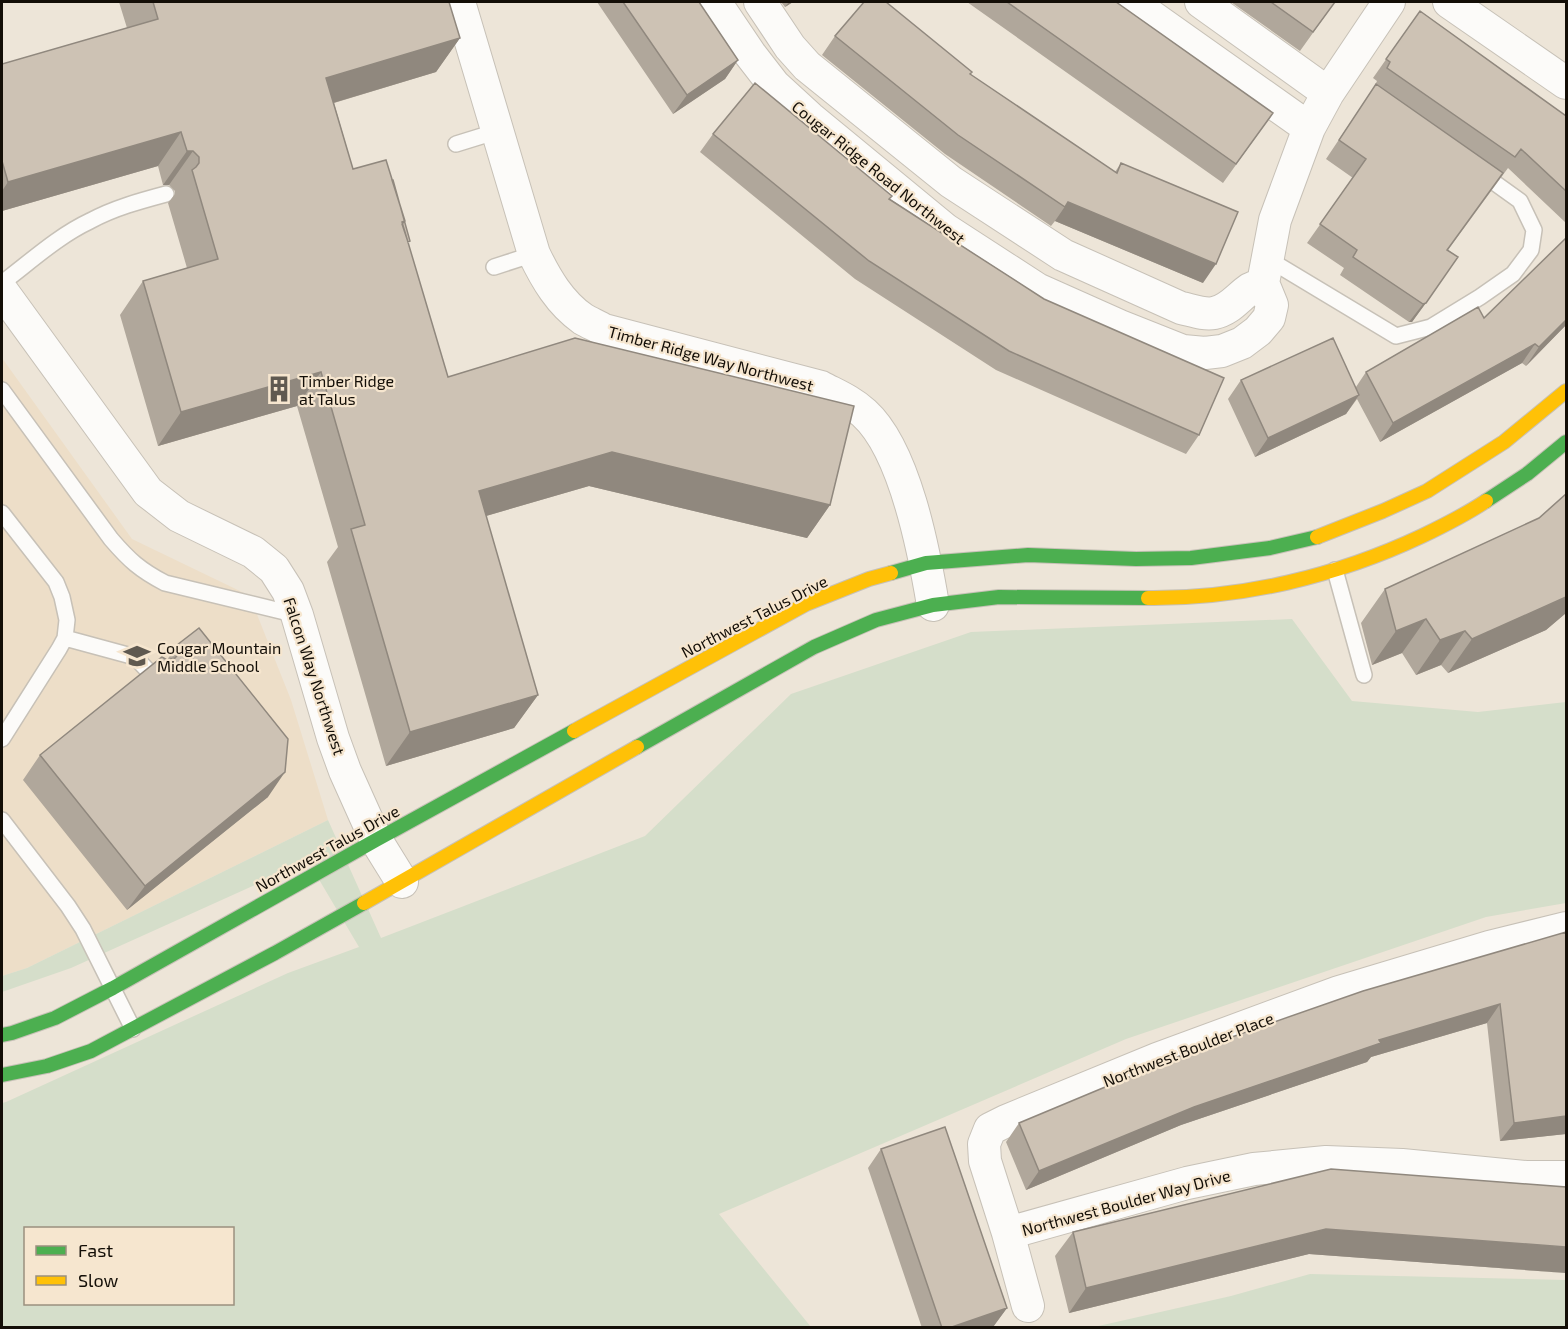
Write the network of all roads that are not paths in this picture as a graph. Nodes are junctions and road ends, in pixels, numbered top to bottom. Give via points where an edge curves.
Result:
1 (459, 2) edge
2 (715, 2) edge
3 (760, 2) edge
4 (1131, 2) edge
5 (1201, 2) edge
6 (1389, 2) edge
7 (1449, 2) edge
8 (1566, 83) edge
9 (1328, 93) junction
10 (1309, 128) junction
11 (498, 131) junction
12 (456, 144) dead end
13 (1464, 161) edge
14 (165, 194) dead end
15 (534, 255) junction
16 (494, 267) dead end
17 (1266, 271) junction
18 (2, 283) edge
19 (2, 291) edge
20 (2, 390) edge
21 (1566, 391) edge
22 (1566, 442) edge
23 (2, 513) edge
24 (926, 563) junction
25 (1335, 570) junction
26 (933, 605) junction
27 (297, 615) junction
28 (65, 638) junction
29 (152, 675) edge
30 (1365, 675) dead end
31 (2, 739) edge
32 (2, 820) edge
33 (376, 840) junction
34 (402, 882) junction
35 (1566, 928) edge
36 (113, 988) junction
37 (133, 1029) junction
38 (2, 1035) edge
39 (2, 1075) edge
40 (1566, 1177) edge
41 (1008, 1233) junction
42 (1028, 1306) dead end

1 - 11 street, Timber Ridge Way Northwest
2 - 17 street, Cougar Ridge Road Northwest via 774,85 810,118 945,230 1037,289 1184,351 1205,353 1242,343 1269,318 1272,305
3 - 17 street via 807,66 951,182 1064,255 1181,308 1214,314 1241,298
4 - 10 street
5 - 9 street
6 - 9 street, Cougar Ridge Road Northwest
7 - 8 street
9 - 10 street, Cougar Ridge Road Northwest
10 - 17 street, Cougar Ridge Road Northwest via 1275,220
11 - 12 lane
11 - 15 street, Timber Ridge Way Northwest
13 - 17 lane via 1520,201 1534,230 1531,250 1513,274 1431,327 1396,336
14 - 18 lane via 88,221
15 - 16 lane
15 - 24 street, Timber Ridge Way Northwest via 560,298 582,318 604,330 821,387 865,414 882,434 895,460
19 - 27 street, Falcon Way Northwest via 148,492 179,516 253,552 274,569
20 - 27 lane via 111,539 146,574 165,583
21 - 24 street, Northwest Talus Drive via 1504,442 1427,491 1319,536 1270,548 1191,558 1028,555
22 - 25 street via 1464,516 1396,548
23 - 28 lane via 56,582 67,620
24 - 26 street, Timber Ridge Way Northwest
24 - 33 street, Northwest Talus Drive via 806,604
25 - 26 street via 1240,592 1208,595 999,597
25 - 30 lane
26 - 34 street via 876,620 814,647
27 - 33 street, Falcon Way Northwest via 333,738
28 - 29 lane via 135,657
28 - 31 lane
32 - 36 lane via 68,906
33 - 34 street, Falcon Way Northwest
33 - 36 street, Northwest Talus Drive
34 - 37 street
35 - 41 street, Northwest Boulder Place via 1339,993 1157,1059 1006,1120 990,1129 984,1144 985,1161
36 - 37 lane
36 - 38 street, Northwest Talus Drive via 55,1018
37 - 39 street via 91,1051 48,1066
40 - 41 street, Northwest Boulder Way Drive via 1402,1165 1290,1165 1187,1182
41 - 42 street, Northwest Boulder Place

